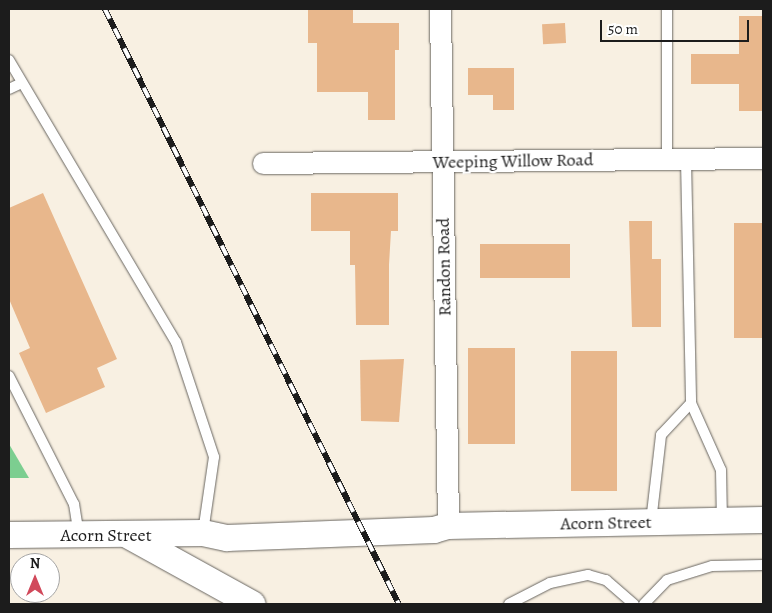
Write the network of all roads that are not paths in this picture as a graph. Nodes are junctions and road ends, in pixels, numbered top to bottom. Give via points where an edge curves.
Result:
1 (440, 9) edge
2 (667, 9) edge
3 (9, 60) edge
4 (22, 82) junction
5 (9, 89) edge
6 (763, 158) edge
7 (676, 160) junction
8 (442, 162) junction
9 (264, 164) dead end
10 (9, 376) edge
11 (691, 403) junction
12 (763, 520) edge
13 (722, 521) junction
14 (651, 522) junction
15 (448, 526) junction
16 (203, 533) junction
17 (9, 536) edge
18 (79, 536) junction
19 (129, 536) junction
20 (763, 565) edge
21 (252, 604) edge
22 (508, 604) edge
23 (634, 604) edge
24 (644, 604) edge

1 - 8 street, Randon Road
2 - 7 lane
3 - 4 lane
4 - 5 lane
4 - 16 lane via 176,342 214,457
6 - 7 street, Weeping Willow Road
7 - 8 street, Weeping Willow Road
7 - 11 lane
8 - 9 street, Weeping Willow Road
8 - 15 street, Randon Road
10 - 18 lane via 74,504
11 - 13 lane via 721,470
11 - 14 lane via 661,435
12 - 13 street, Acorn Street
13 - 14 street, Acorn Street
14 - 15 street, Acorn Street
15 - 16 street, Acorn Street via 434,530 227,538
16 - 19 street, Acorn Street
17 - 18 street, Acorn Street
18 - 19 street, Acorn Street
19 - 21 street
20 - 24 lane via 712,566 668,580
22 - 23 lane via 550,583 588,575 606,580

